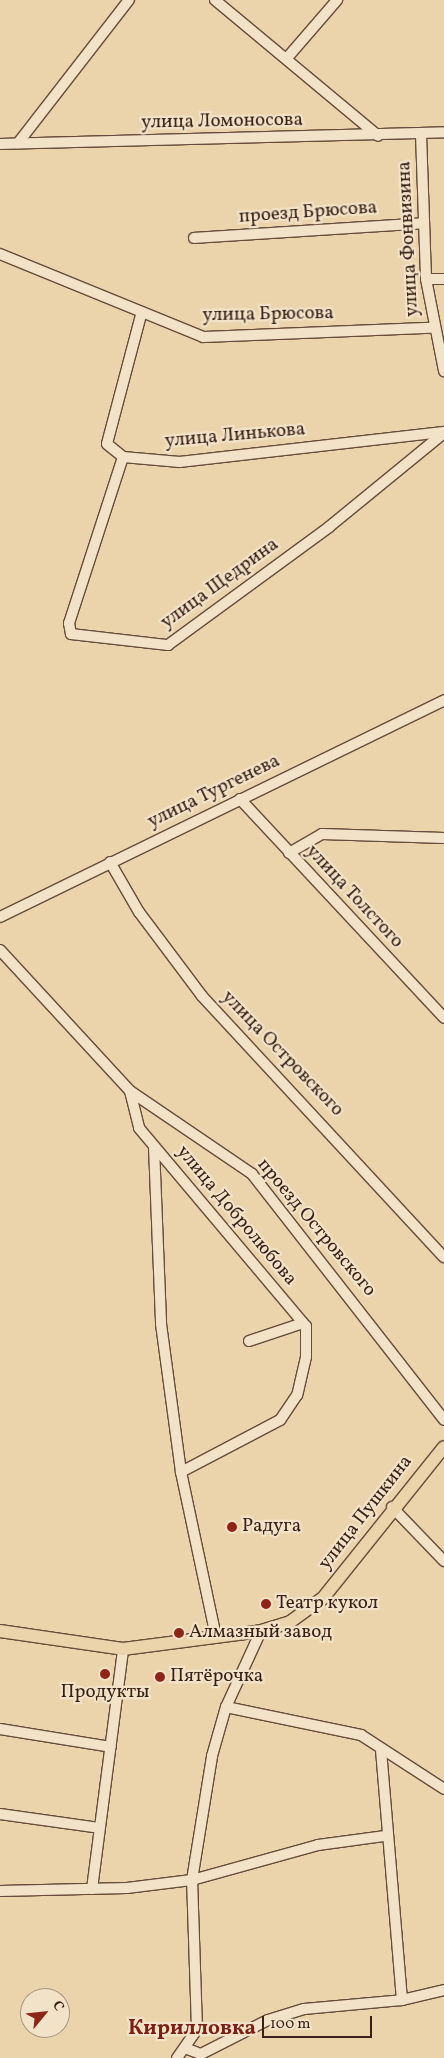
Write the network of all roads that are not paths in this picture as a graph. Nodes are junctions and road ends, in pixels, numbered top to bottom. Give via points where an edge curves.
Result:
1 (129, 0) edge
2 (215, 0) edge
3 (337, 0) edge
4 (287, 58) junction
5 (444, 132) edge
6 (421, 134) junction
7 (378, 136) junction
8 (18, 143) junction
9 (0, 144) edge
10 (423, 223) junction
11 (194, 238) dead end
12 (0, 254) edge
13 (426, 279) junction
14 (444, 279) edge
15 (141, 315) junction
16 (432, 328) junction
17 (444, 371) edge
18 (444, 433) edge
19 (123, 457) junction
20 (444, 700) edge
21 (240, 799) junction
22 (444, 838) edge
23 (289, 852) junction
24 (110, 862) junction
25 (0, 917) edge
26 (0, 950) edge
27 (444, 1018) edge
28 (130, 1091) junction
29 (154, 1147) junction
30 (444, 1257) edge
31 (303, 1323) junction
32 (249, 1341) dead end
33 (444, 1420) edge
34 (444, 1447) edge
35 (181, 1472) junction
36 (392, 1507) junction
37 (444, 1561) edge
38 (0, 1631) edge
39 (264, 1631) junction
40 (216, 1637) junction
41 (123, 1649) junction
42 (226, 1707) junction
43 (0, 1729) edge
44 (111, 1747) junction
45 (381, 1749) junction
46 (444, 1789) edge
47 (0, 1814) edge
48 (98, 1828) junction
49 (385, 1836) junction
50 (192, 1880) junction
51 (92, 1889) junction
52 (0, 1891) edge
53 (444, 1990) edge
54 (402, 2000) junction
55 (185, 2048) junction
56 (177, 2058) edge

1 - 8 street
2 - 4 street
3 - 4 street
4 - 7 street
5 - 6 street, улица Ломоносова
6 - 7 street, улица Ломоносова
6 - 10 street, улица Фонвизина
7 - 8 street, улица Ломоносова
8 - 9 street, улица Ломоносова
10 - 11 street, проезд Брюсова
10 - 13 street, улица Фонвизина
12 - 15 street, улица Брюсова
13 - 14 street
13 - 16 street, улица Фонвизина
15 - 16 street, улица Брюсова via 203,338
15 - 19 street via 107,444
16 - 17 street, улица Фонвизина
18 - 19 street, улица Линькова via 180,462
18 - 19 street, улица Щедрина via 329,527 168,645 71,634 69,623
20 - 21 street, улица Тургенева
21 - 23 street, улица Толстого
21 - 24 street, улица Тургенева
22 - 23 street via 322,834
23 - 27 street, улица Толстого
24 - 25 street, улица Тургенева
24 - 30 street, улица Островского via 139,912 202,996
26 - 28 street, проезд Островского
28 - 29 street via 139,1128
28 - 33 street, проезд Островского via 252,1174
29 - 31 street, улица Добролюбова
29 - 35 street, улица Добролюбова via 161,1324
31 - 32 street
31 - 35 street via 306,1357 302,1376 297,1395 280,1420
34 - 36 main road, улица Пушкина
35 - 40 street, улица Добролюбова
36 - 37 street
36 - 39 main road, улица Пушкина via 313,1608
38 - 41 main road, улица Пушкина
39 - 40 main road, улица Пушкина
39 - 42 street
40 - 41 main road, улица Пушкина
41 - 44 street
42 - 45 street via 331,1726 371,1739
42 - 50 street via 212,1756
43 - 44 street
44 - 48 street
45 - 46 street
45 - 49 street
47 - 48 street
48 - 51 street
49 - 50 street via 318,1845
49 - 54 street
50 - 51 street
50 - 55 street via 197,2029
51 - 52 street
53 - 54 street
54 - 55 street via 304,2009 268,2020 201,2054
55 - 56 street

